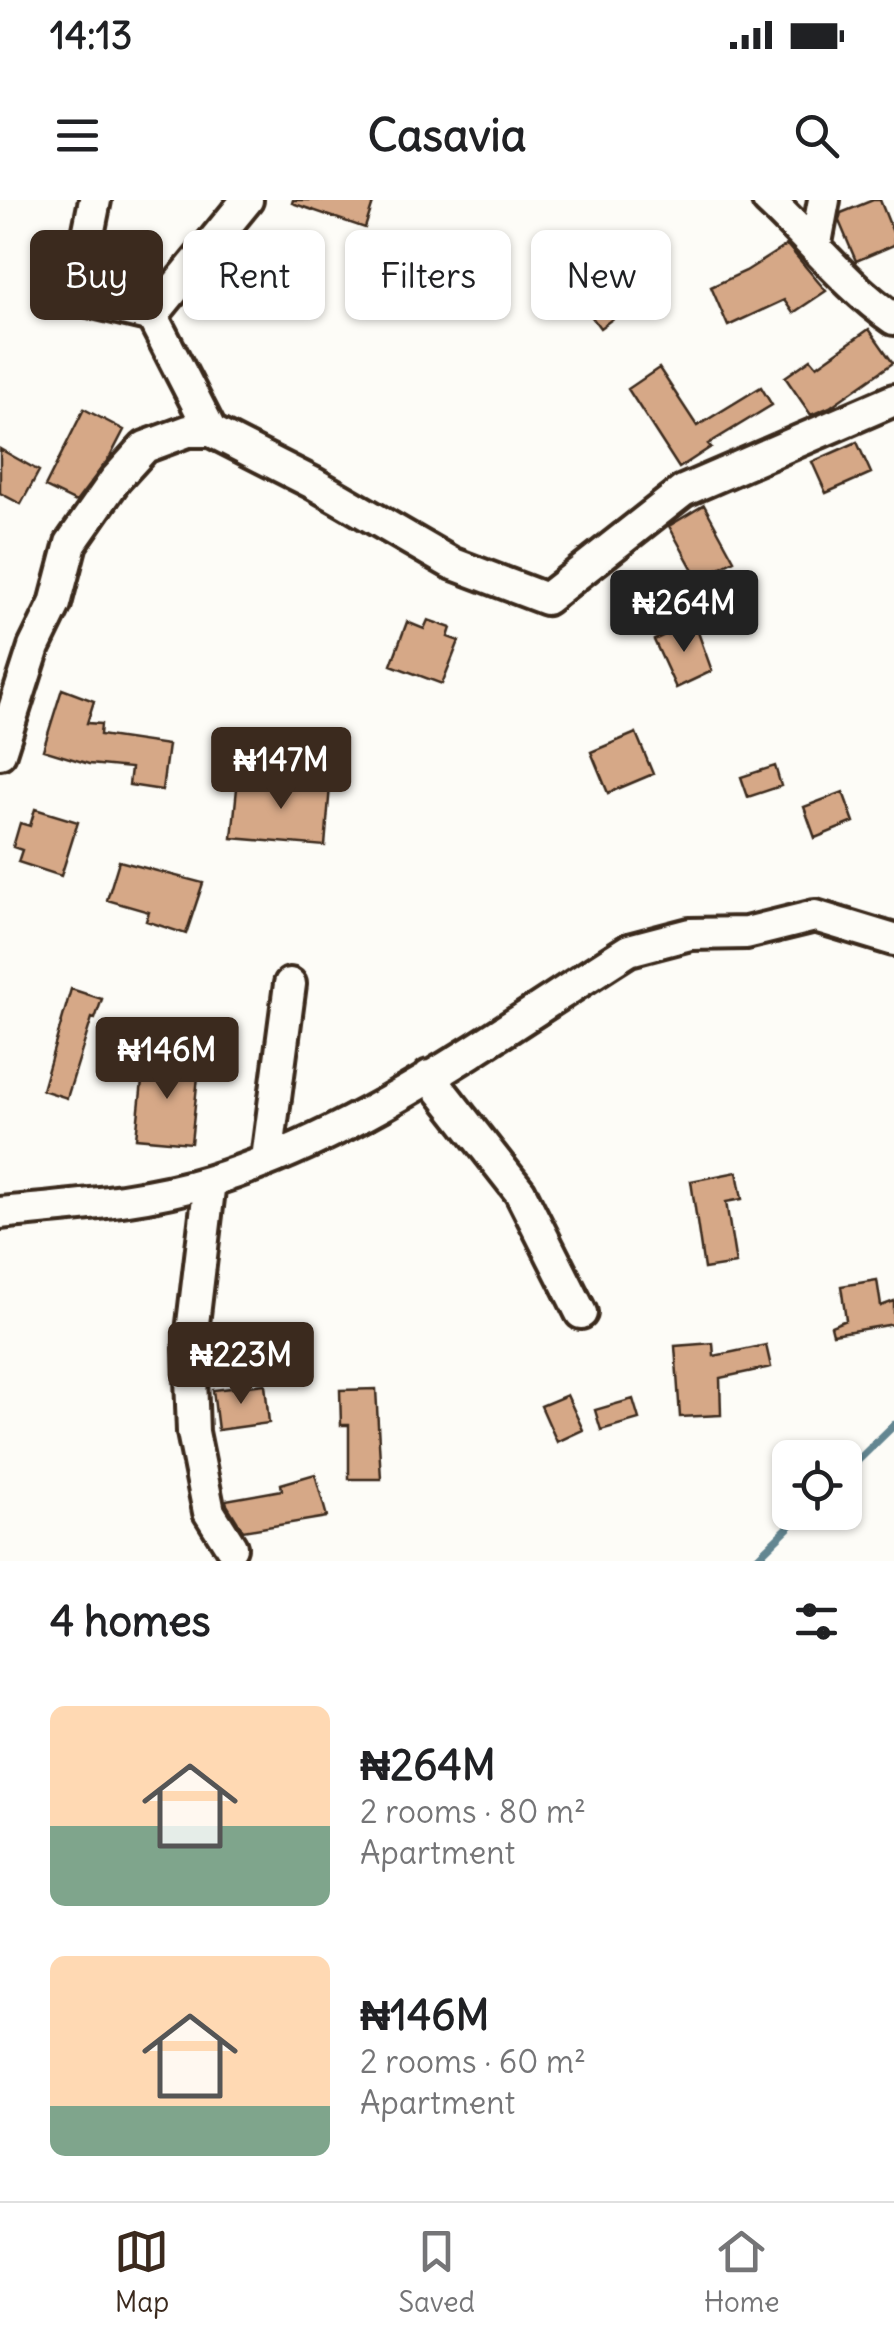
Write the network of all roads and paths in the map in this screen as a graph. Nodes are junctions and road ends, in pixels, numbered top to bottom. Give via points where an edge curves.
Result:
1 (96, 200) edge
2 (247, 200) edge
3 (768, 200) edge
4 (824, 200) edge
5 (89, 230) edge
6 (816, 244) junction
7 (163, 303) edge
8 (894, 318) edge
9 (154, 320) edge
10 (894, 400) edge
11 (211, 431) junction
12 (0, 753) edge
13 (894, 940) edge
14 (290, 984) dead end
15 (429, 1076) junction
16 (267, 1159) junction
17 (210, 1181) junction
18 (0, 1213) edge
19 (580, 1313) dead end
20 (231, 1547) dead end

1 - 5 street
2 - 7 street
3 - 6 street
4 - 6 street
6 - 8 street via 866,300
9 - 11 street
10 - 11 street via 683,492 546,599 451,562
11 - 12 street via 188,431 145,447 72,544
13 - 15 street via 816,916 746,933 658,940 629,950
14 - 16 street
15 - 16 street
15 - 19 street via 520,1192
16 - 17 street
17 - 18 street via 132,1199
17 - 20 street via 190,1348 193,1432 209,1512

